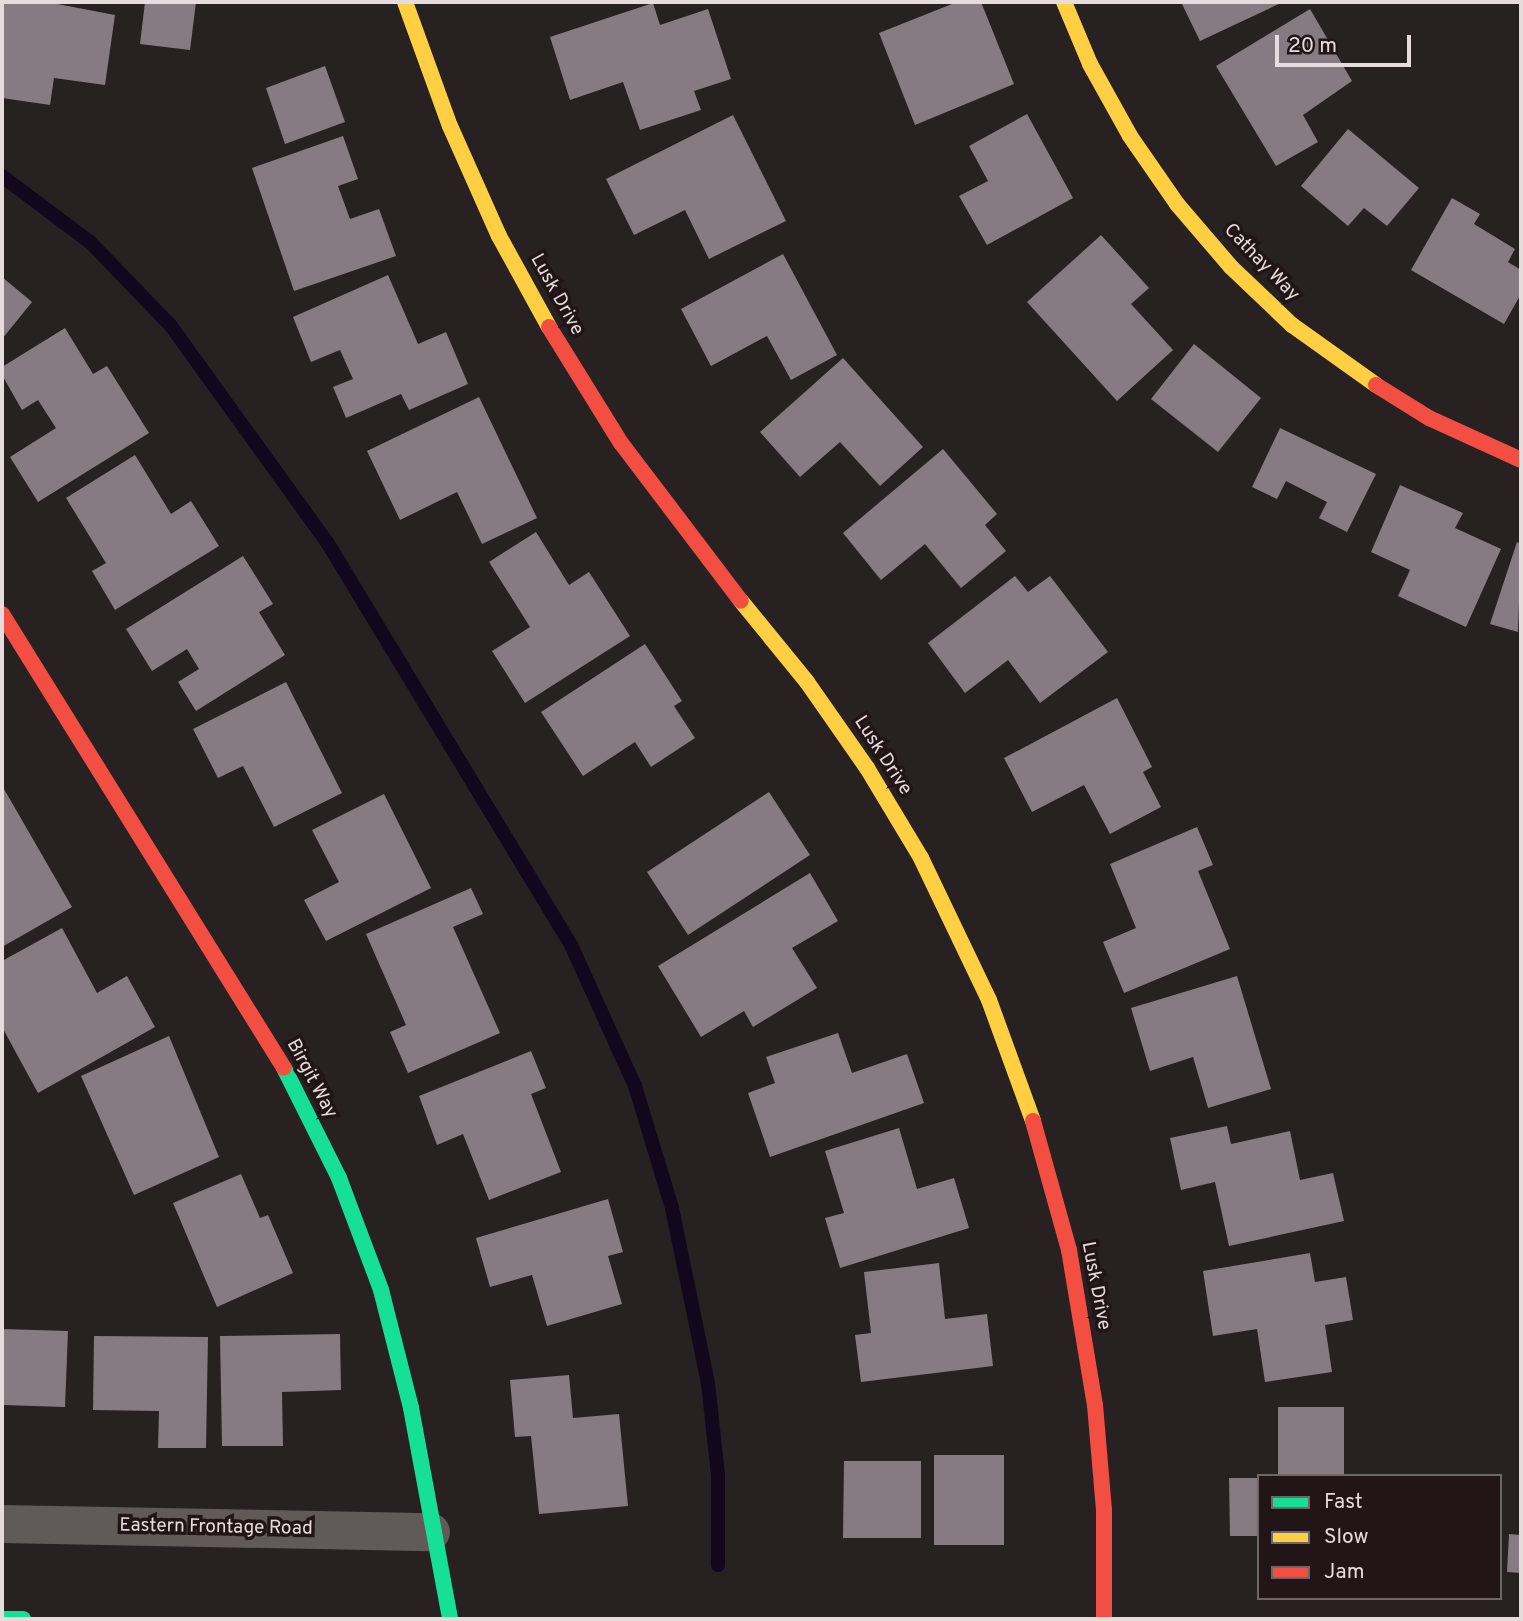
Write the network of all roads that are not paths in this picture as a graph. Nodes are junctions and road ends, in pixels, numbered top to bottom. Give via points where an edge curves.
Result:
1 (404, 2) edge
2 (1064, 2) edge
3 (1521, 460) edge
4 (2, 614) edge
5 (2, 1524) edge
6 (431, 1532) junction
7 (2, 1619) edge
8 (23, 1619) edge
9 (450, 1619) edge
10 (1104, 1619) edge

1 - 10 street, Lusk Drive via 455,138 499,236 556,341 621,443 692,540 807,682 867,768 921,858 989,1000 1026,1098 1069,1250 1095,1405 1104,1510
2 - 3 street, Cathay Way via 1090,64 1130,136 1177,204 1231,267 1292,325 1359,375 1429,418
4 - 6 street, Birgit Way via 285,1070 339,1178 381,1290 411,1408
5 - 6 street, Eastern Frontage Road
6 - 9 street, Birgit Way
7 - 8 street

